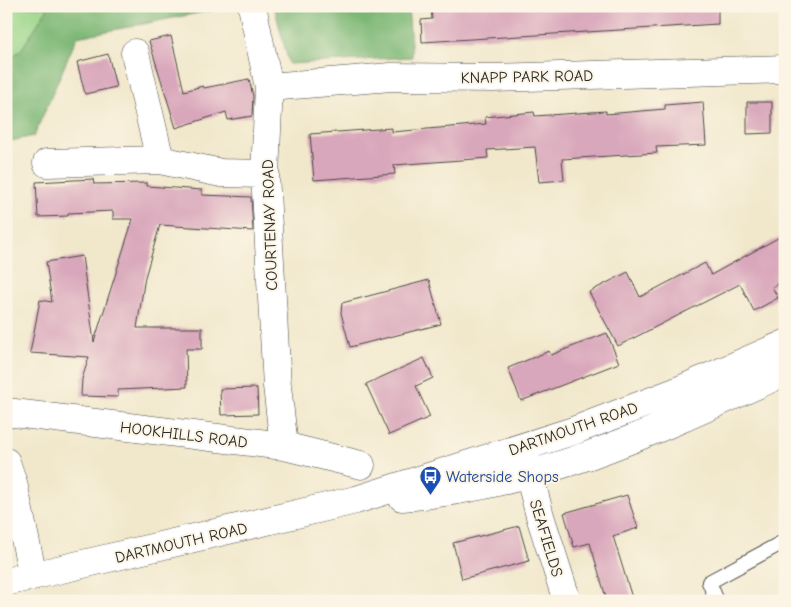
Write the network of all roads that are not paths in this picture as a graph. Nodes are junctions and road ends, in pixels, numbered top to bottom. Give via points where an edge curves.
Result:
1 (252, 6) edge
2 (135, 52) dead end
3 (785, 69) edge
4 (269, 87) junction
5 (160, 160) junction
6 (47, 163) dead end
7 (265, 174) junction
8 (784, 352) edge
9 (6, 412) edge
10 (522, 445) junction
11 (284, 446) junction
12 (6, 462) edge
13 (361, 465) dead end
14 (528, 473) junction
15 (356, 500) junction
16 (785, 541) edge
17 (33, 576) junction
18 (6, 582) edge
19 (567, 601) edge
20 (718, 601) edge

1 - 4 street, COURTENAY ROAD
2 - 5 street
3 - 4 street, KNAPP PARK ROAD via 493,78 391,77
4 - 7 street, COURTENAY ROAD
5 - 6 street
5 - 7 street via 222,173
7 - 11 street, COURTENAY ROAD via 277,386
8 - 10 street, DARTMOUTH ROAD via 573,431
8 - 14 street, DARTMOUTH ROAD via 647,435 580,460
9 - 11 street, HOOKHILLS ROAD
10 - 14 street, SEAFIELDS
10 - 15 street, DARTMOUTH ROAD
11 - 13 street, HOOKHILLS ROAD
12 - 17 street via 14,483
14 - 15 street, DARTMOUTH ROAD via 430,495
14 - 19 street, SEAFIELDS
15 - 17 street, DARTMOUTH ROAD
16 - 20 lane via 708,582
17 - 18 street, DARTMOUTH ROAD

